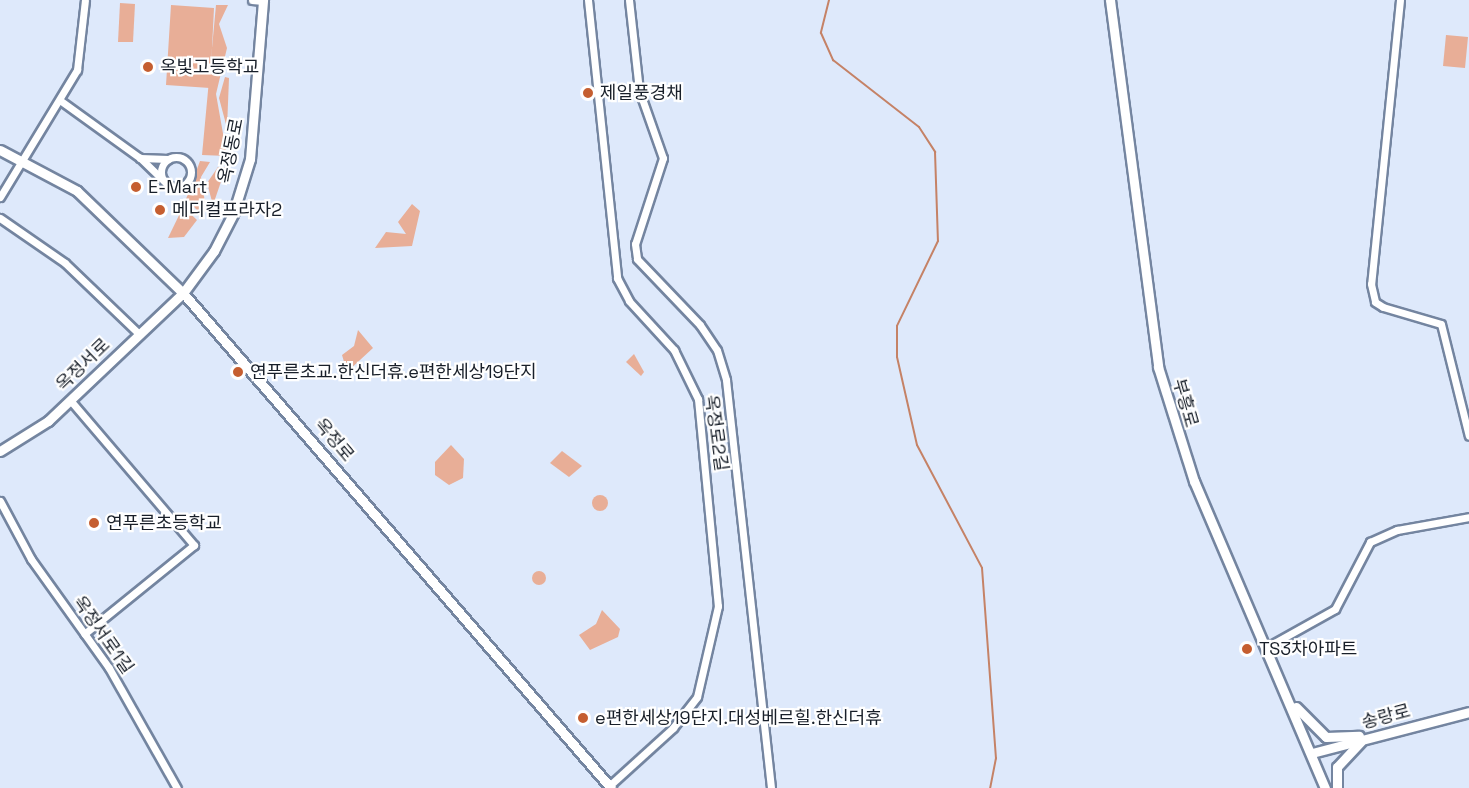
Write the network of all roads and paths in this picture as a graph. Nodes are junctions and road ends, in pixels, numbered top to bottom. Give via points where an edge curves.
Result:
1 (85, 0) edge
2 (252, 0) edge
3 (588, 0) edge
4 (629, 0) edge
5 (1110, 0) edge
6 (1400, 0) edge
7 (263, 1) edge
8 (61, 101) junction
9 (3, 152) edge
10 (140, 158) junction
11 (174, 158) junction
12 (23, 160) junction
13 (164, 182) junction
14 (0, 197) edge
15 (0, 218) edge
16 (183, 293) junction
17 (139, 334) junction
18 (70, 400) junction
19 (1469, 436) edge
20 (0, 451) edge
21 (0, 501) edge
22 (1469, 517) edge
23 (84, 634) junction
24 (1267, 647) junction
25 (1287, 696) junction
26 (1469, 712) edge
27 (1394, 732) junction
28 (1361, 741) junction
29 (1312, 753) junction
30 (609, 787) edge
31 (177, 788) edge
32 (771, 788) edge
33 (1325, 788) edge
34 (1337, 788) edge

1 - 8 street via 80,61
2 - 7 street
3 - 30 street, 옥정로2길 via 617,278 629,301 674,350 698,399 718,606 697,697 673,728
4 - 32 street via 639,90 663,158 635,244 638,259 700,325 717,350 726,380
5 - 24 main road, 부흥로 via 1158,367 1194,481
6 - 19 street via 1371,284 1375,302 1383,307 1441,324
7 - 16 main road, 옥정동로 via 257,102 243,183 214,251
8 - 10 street
8 - 12 street
9 - 12 main road, 옥정로
10 - 11 street
10 - 13 street
11 - 13 street via 161,169
11 - 13 street via 188,164 190,178 177,187
12 - 14 street
12 - 16 main road, 옥정로 via 77,192 112,220
15 - 17 street via 65,263
16 - 17 main road, 옥정서로
16 - 30 main road, 옥정로
17 - 18 main road, 옥정서로
18 - 20 main road, 옥정서로
18 - 23 street via 194,545
21 - 23 street, 옥정서로1길 via 31,559
22 - 24 street via 1397,530 1370,542 1335,609
23 - 31 street, 옥정서로1길 via 147,731
24 - 25 main road, 부흥로
25 - 27 main road via 1326,737
25 - 29 main road, 부흥로
26 - 27 main road, 송랑로
27 - 28 main road, 송랑로
28 - 29 main road, 송랑로
28 - 34 main road via 1337,768
29 - 33 main road, 부흥로

